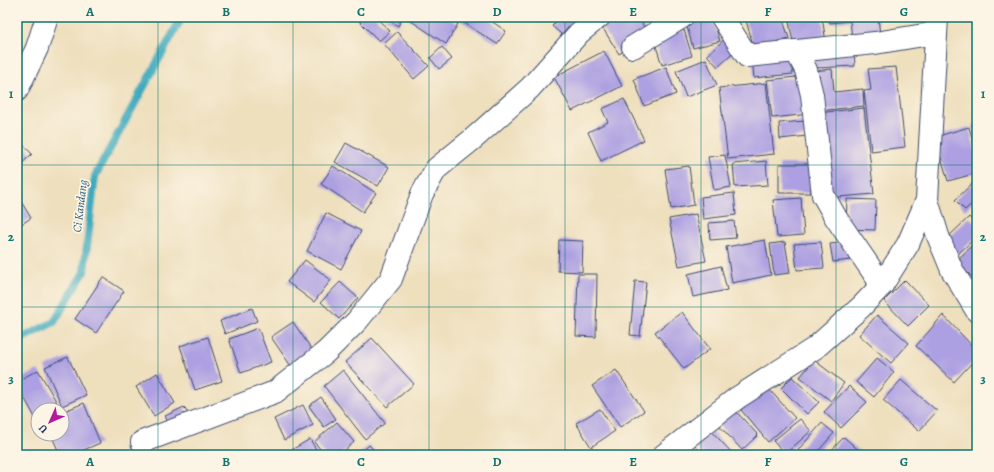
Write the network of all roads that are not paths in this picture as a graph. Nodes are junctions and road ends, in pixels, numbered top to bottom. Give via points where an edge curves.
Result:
1 (47, 17) edge
2 (599, 17) edge
3 (682, 17) edge
4 (722, 17) edge
5 (937, 25) edge
6 (633, 47) dead end
7 (796, 51) junction
8 (17, 90) edge
9 (927, 200) junction
10 (882, 285) junction
11 (977, 311) edge
12 (142, 442) dead end
13 (664, 455) edge

1 - 8 street via 37,48
2 - 12 street via 579,33 530,88 436,169 422,194 391,279 358,321 326,352 275,392
3 - 6 street
4 - 7 street via 747,56
5 - 7 street via 875,43
5 - 9 street
7 - 10 street via 806,70 812,95 823,195
9 - 10 street via 908,244
9 - 11 street via 952,270
10 - 13 street via 815,348 737,398

